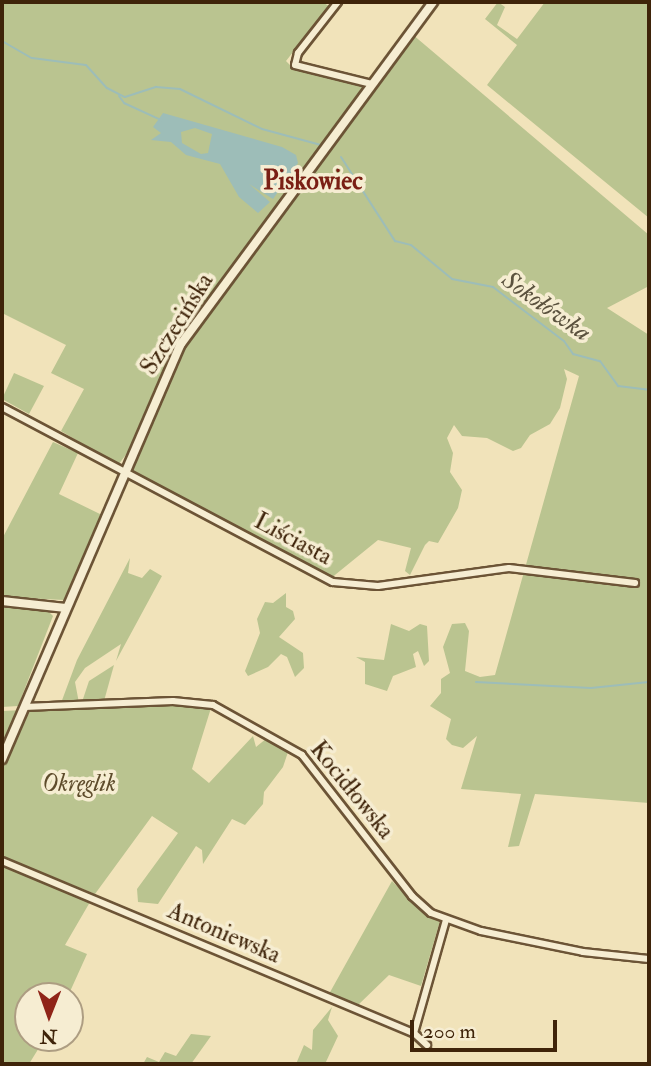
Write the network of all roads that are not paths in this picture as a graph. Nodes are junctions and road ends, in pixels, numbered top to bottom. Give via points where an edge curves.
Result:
1 (338, 2) edge
2 (433, 2) edge
3 (372, 84) junction
4 (2, 407) edge
5 (124, 472) junction
6 (635, 583) dead end
7 (2, 601) edge
8 (66, 608) junction
9 (24, 707) junction
10 (2, 759) edge
11 (2, 861) edge
12 (446, 919) junction
13 (649, 959) edge
14 (414, 1033) junction
15 (428, 1045) dead end

1 - 3 street via 296,56 295,66
2 - 3 main road, Szczecińska
3 - 5 main road, Szczecińska via 186,337
4 - 5 street, Liściasta
5 - 6 street, Liściasta via 333,582 378,586 509,568
5 - 8 main road, Szczecińska
7 - 8 main road
8 - 9 main road, Szczecińska
9 - 10 main road, Szczecińska
9 - 12 street, Kocidłowska via 173,701 213,705 302,755 418,902
11 - 14 street, Antoniewska
12 - 13 street, Kocidłowska via 583,952
12 - 14 street
14 - 15 street, Antoniewska

